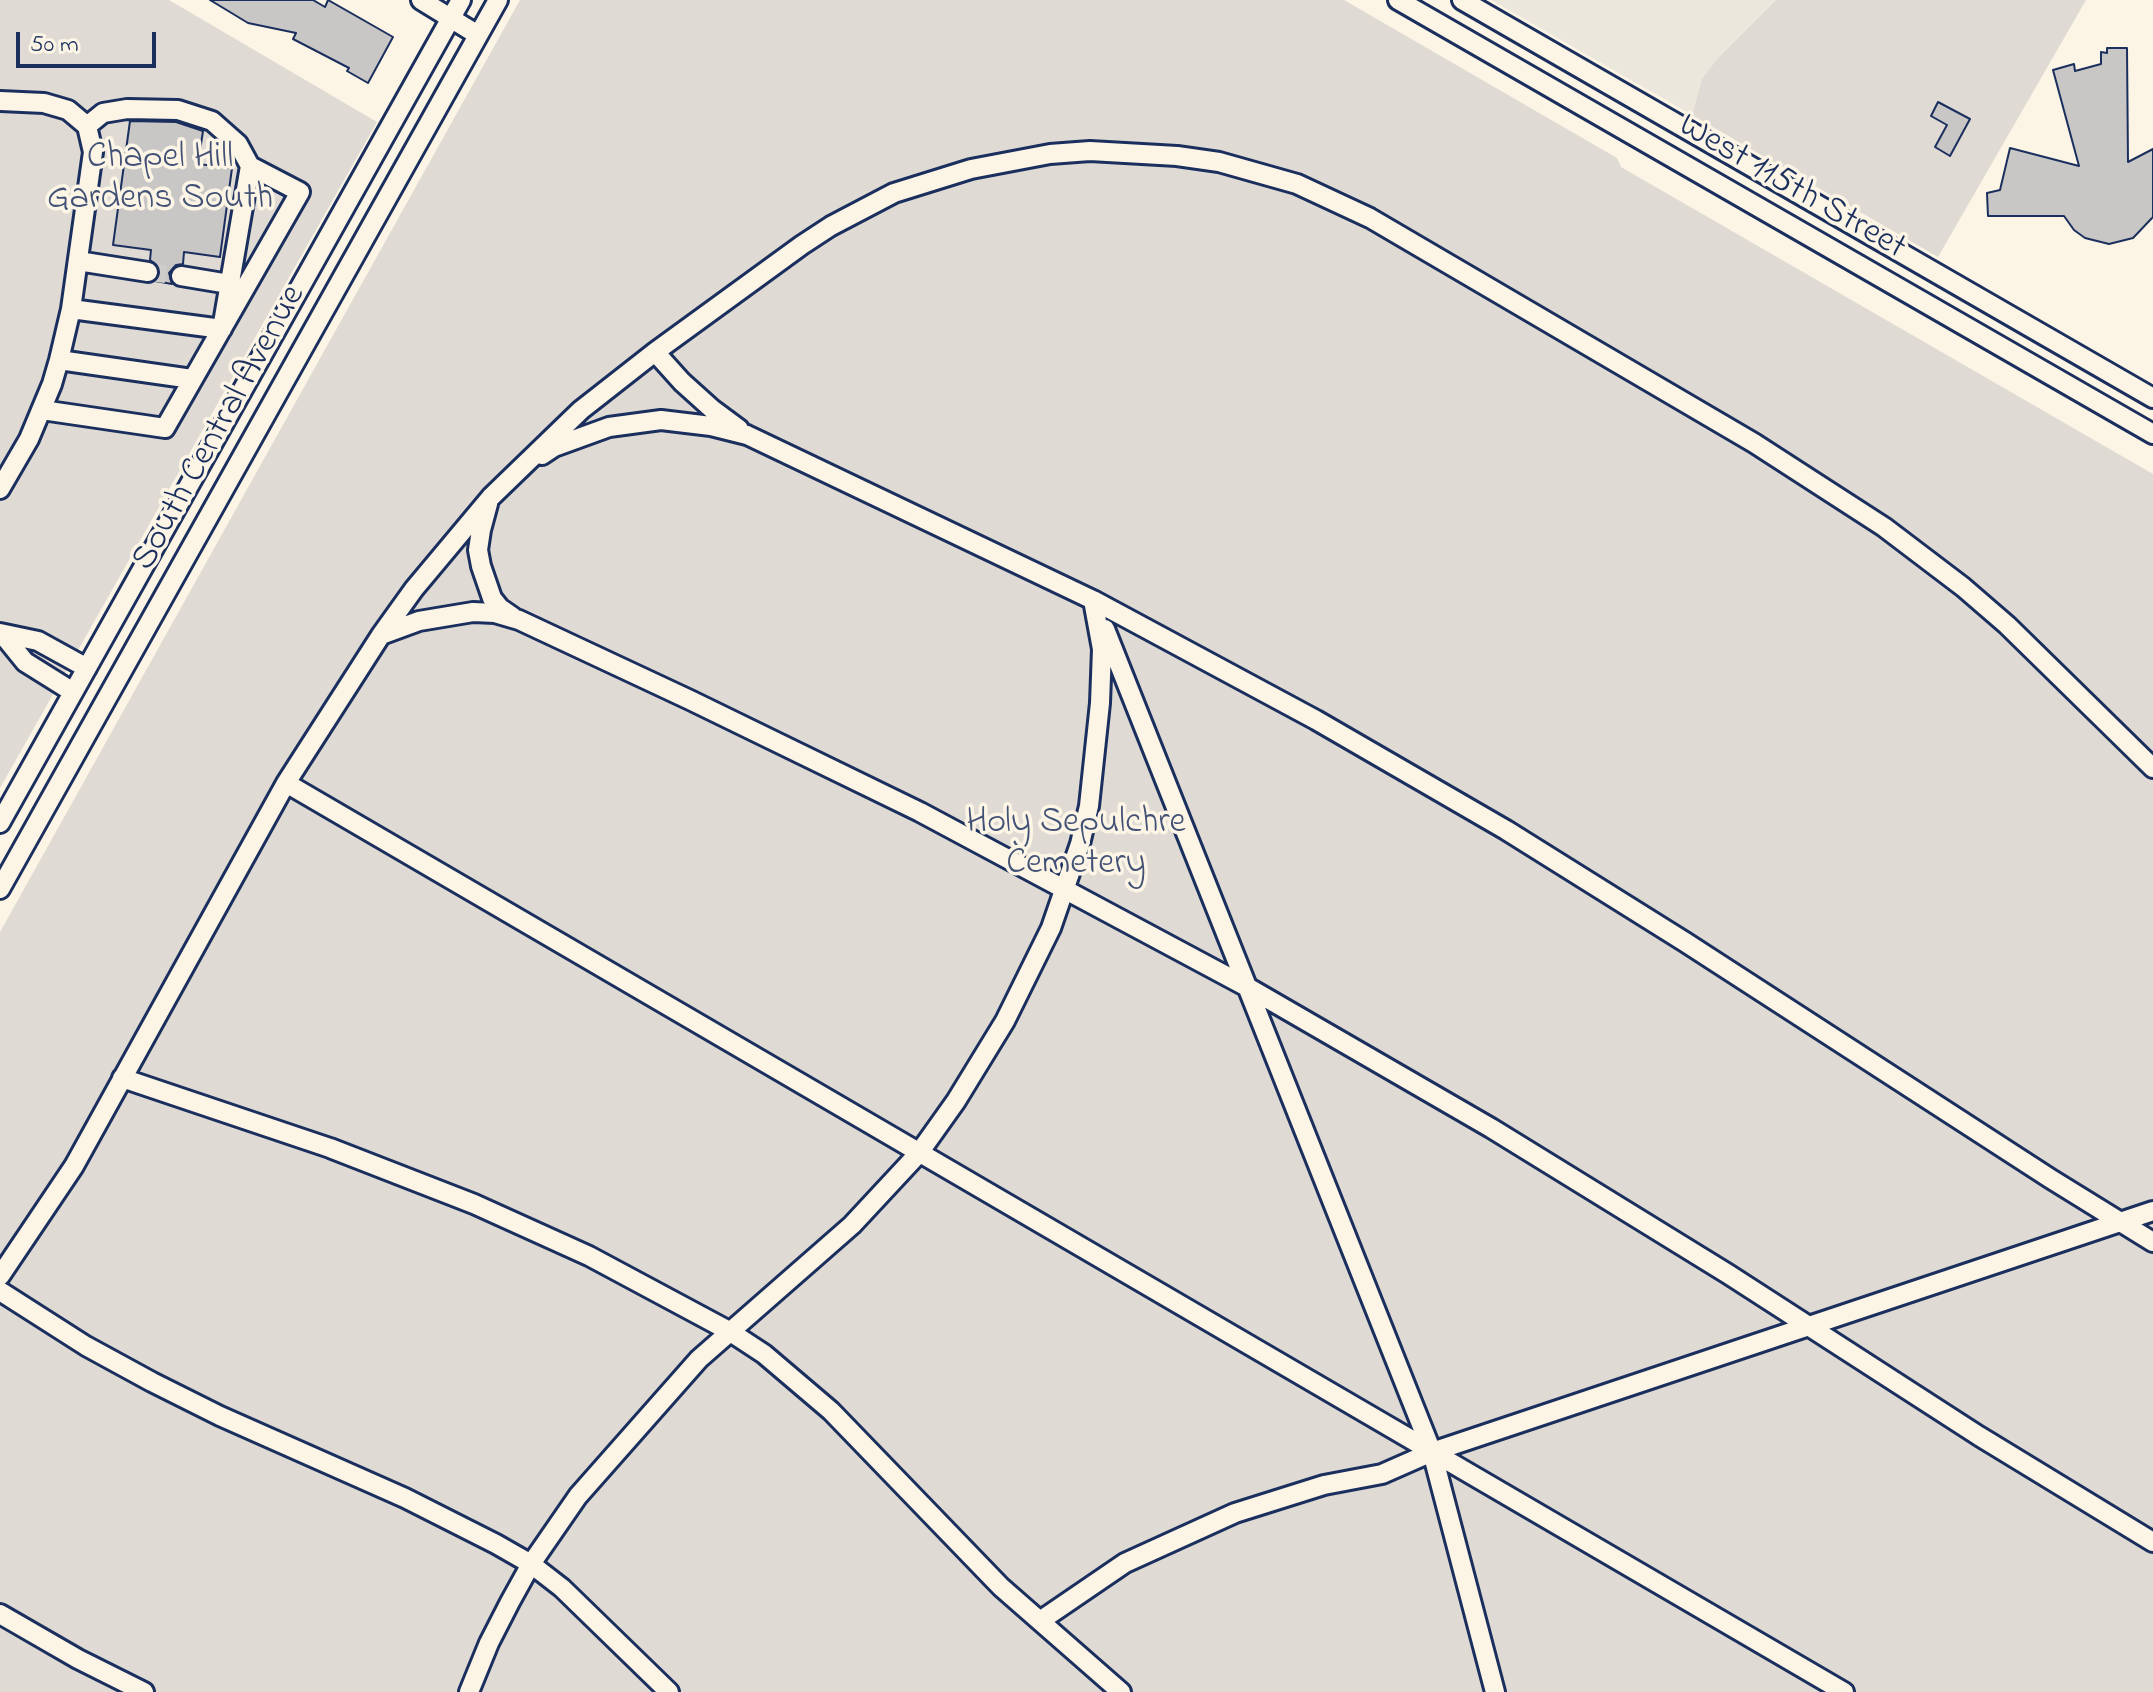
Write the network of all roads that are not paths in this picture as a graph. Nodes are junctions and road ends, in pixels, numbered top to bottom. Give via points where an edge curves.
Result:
1 (421, 0) edge
2 (461, 0) edge
3 (498, 0) edge
4 (1398, 0) edge
5 (1462, 0) edge
6 (451, 18) junction
7 (478, 35) junction
8 (0, 101) edge
9 (87, 126) junction
10 (250, 166) junction
11 (78, 261) junction
12 (148, 272) tunnel mouth
13 (181, 276) tunnel mouth
14 (229, 284) junction
15 (71, 309) junction
16 (222, 329) junction
17 (655, 352) junction
18 (59, 360) junction
19 (192, 379) junction
20 (2153, 398) edge
21 (42, 410) junction
22 (2153, 434) edge
23 (747, 435) junction
24 (512, 473) junction
25 (0, 489) edge
26 (491, 497) junction
27 (1093, 600) junction
28 (519, 620) junction
29 (1, 634) edge
30 (381, 635) junction
31 (87, 668) junction
32 (73, 692) junction
33 (2153, 768) edge
34 (286, 783) junction
35 (0, 823) edge
36 (0, 889) edge
37 (1065, 890) junction
38 (1249, 988) junction
39 (122, 1078) junction
40 (919, 1153) junction
41 (2153, 1211) edge
42 (2121, 1222) junction
43 (2153, 1242) edge
44 (0, 1276) edge
45 (0, 1291) edge
46 (1808, 1325) junction
47 (729, 1331) junction
48 (1432, 1452) junction
49 (2153, 1542) edge
50 (531, 1564) junction
51 (0, 1614) edge
52 (1040, 1621) junction
53 (144, 1692) edge
54 (469, 1692) edge
55 (669, 1692) edge
56 (1121, 1692) edge
57 (1495, 1692) edge
58 (1844, 1692) edge

1 - 6 street
2 - 6 street, South Central Avenue
3 - 7 street, South Central Avenue
4 - 22 street, West 115th Street
5 - 20 street, West 115th Street
6 - 7 street
6 - 31 street, South Central Avenue
7 - 36 street, South Central Avenue
8 - 9 street via 57,105
9 - 10 street via 103,113 178,110 212,121 238,144
9 - 11 street via 93,152
10 - 14 street
10 - 16 street via 300,192
11 - 12 street
11 - 15 street
13 - 14 street
14 - 16 street
15 - 16 street
15 - 18 street
16 - 19 street
17 - 23 street via 682,382
17 - 24 street
17 - 33 street via 831,226 932,180 1013,160 1090,151 1177,156 1233,166 1297,184 1370,218 1843,499 1996,616
18 - 19 street
18 - 21 street
19 - 21 street via 165,428
21 - 25 street
23 - 24 street via 661,420 609,427 554,447
23 - 27 street
24 - 26 street
26 - 28 street via 478,550 481,566 492,598
26 - 30 street
27 - 37 street via 1102,649 1100,703 1089,806
27 - 38 street
27 - 42 street via 1506,830
28 - 30 street via 473,612 419,621
28 - 37 street via 920,812
29 - 31 street via 38,641
29 - 32 street via 25,662
30 - 34 street
31 - 32 street, South Central Avenue
32 - 35 street, South Central Avenue
34 - 39 street
34 - 40 street
37 - 38 street
37 - 40 street via 1005,1021
38 - 46 street via 1504,1136
38 - 48 street
39 - 44 street via 74,1166
39 - 47 street via 330,1148 474,1204 602,1262
40 - 47 street via 852,1225
40 - 48 street
41 - 42 street
42 - 43 street
42 - 46 street
45 - 50 street via 152,1382 405,1498
46 - 48 street
46 - 49 street
47 - 50 street via 598,1472
47 - 52 street via 831,1411
48 - 52 street via 1382,1474 1324,1485 1204,1525 1125,1563
48 - 57 street
48 - 58 street
50 - 54 street
50 - 55 street
51 - 53 street
52 - 56 street

